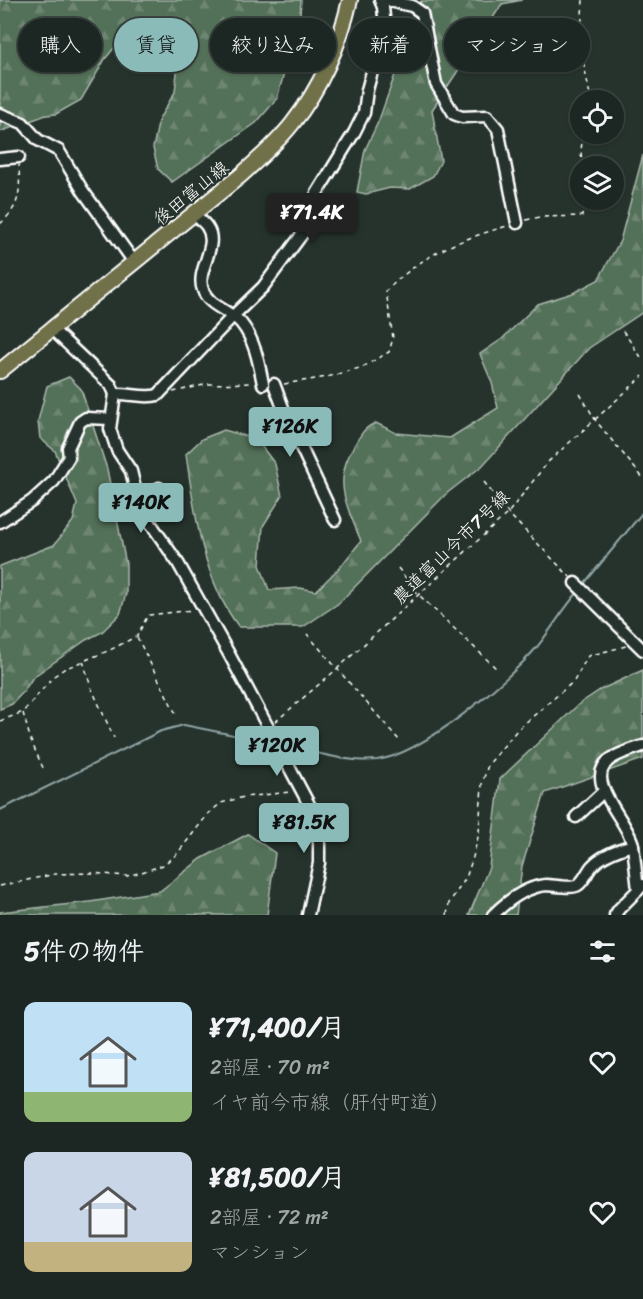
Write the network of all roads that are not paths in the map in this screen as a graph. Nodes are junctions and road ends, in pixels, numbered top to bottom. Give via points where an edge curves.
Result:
1 (350, 0) edge
2 (380, 0) edge
3 (385, 0) edge
4 (0, 114) edge
5 (19, 157) road end
6 (0, 159) edge
7 (194, 214) junction
8 (517, 223) road end
9 (134, 262) junction
10 (233, 316) junction
11 (51, 328) junction
12 (0, 371) edge
13 (115, 394) junction
14 (111, 418) junction
15 (159, 488) dead end
16 (137, 500) junction
17 (335, 520) dead end
18 (0, 522) edge
19 (575, 583) road end
20 (639, 646) edge
21 (643, 746) edge
22 (604, 791) junction
23 (576, 817) dead end
24 (633, 845) junction
25 (640, 888) edge
26 (308, 915) edge
27 (493, 915) edge
28 (615, 915) edge

1 - 7 main road, 後田富山線 via 330,61 293,123 248,169
2 - 10 street via 384,17 380,53 367,90 364,113 317,193 303,233 263,287
3 - 8 street via 412,6 422,13 436,84 454,114 487,116 498,129
4 - 9 street via 23,123 38,140 59,151
5 - 6 street
7 - 9 main road, 後田富山線
7 - 10 street via 208,227 210,236 201,288 205,296
9 - 11 main road, 後田富山線
10 - 13 street via 158,395 148,398
10 - 17 street via 249,335
11 - 12 main road, 後田富山線
11 - 13 street via 111,385
13 - 14 street
14 - 16 street via 113,440 131,471
14 - 18 street via 86,418 80,422 68,448 69,457 54,481 33,501
15 - 16 street
16 - 26 street via 178,563 313,812 319,843
19 - 20 street
21 - 22 street via 614,756 600,771
22 - 23 street
22 - 24 street via 632,836
24 - 25 street
24 - 27 street via 592,865 578,885 528,890
25 - 28 street

